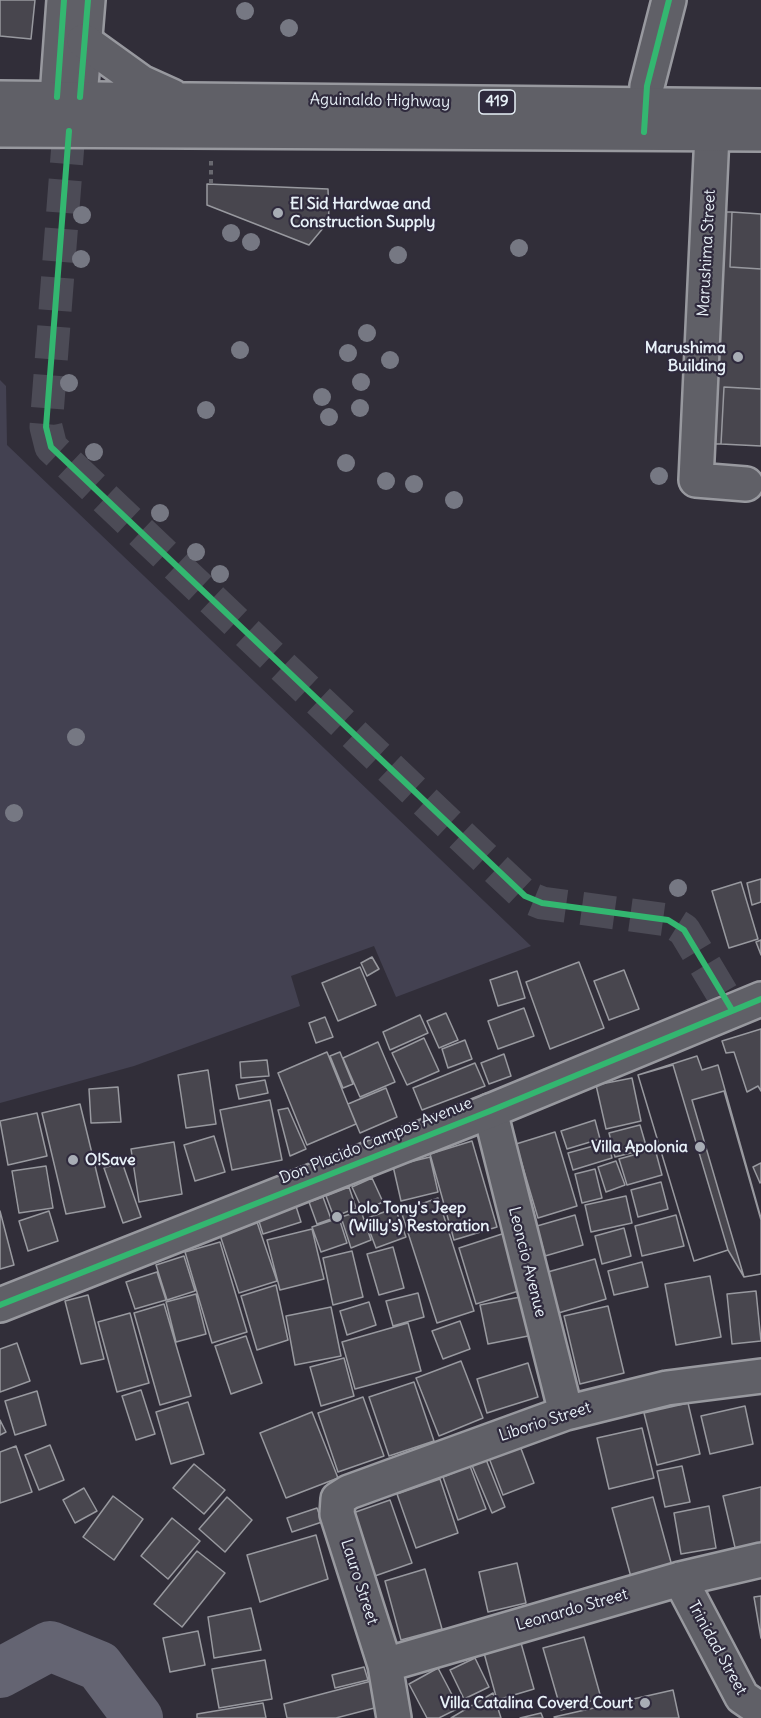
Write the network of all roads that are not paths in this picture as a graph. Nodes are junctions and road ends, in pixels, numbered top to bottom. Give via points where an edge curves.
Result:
1 (64, 0) edge
2 (88, 0) edge
3 (669, 0) edge
4 (84, 41) junction
5 (68, 97) junction
6 (0, 98) edge
7 (178, 100) junction
8 (761, 106) edge
9 (645, 118) junction
10 (0, 130) edge
11 (69, 131) junction
12 (712, 134) junction
13 (761, 134) edge
14 (746, 484) dead end
15 (761, 999) edge
16 (490, 1111) junction
17 (0, 1305) edge
18 (761, 1376) edge
19 (566, 1413) junction
20 (338, 1499) joint
21 (761, 1560) edge
22 (680, 1579) junction
23 (385, 1665) junction
24 (761, 1710) edge
25 (394, 1718) edge

1 - 5 main road
2 - 4 main road
3 - 9 main road via 647,86
4 - 5 main road
4 - 7 main road via 141,82
5 - 6 main road, Aguinaldo Highway / 419
5 - 7 main road, Aguinaldo Highway / 419
5 - 11 main road
7 - 9 main road, Aguinaldo Highway / 419
8 - 9 main road, Aguinaldo Highway / 419
9 - 11 main road, Aguinaldo Highway / 419 via 508,134
9 - 12 main road, Aguinaldo Highway / 419
10 - 11 main road, Aguinaldo Highway / 419
12 - 13 main road, Aguinaldo Highway / 419
12 - 14 main road, Marushima Street via 696,480
15 - 16 main road, Don Placido Campos Avenue
16 - 17 main road, Don Placido Campos Avenue
16 - 19 main road, Leoncio Avenue
18 - 19 main road, Liborio Street via 667,1388
19 - 20 main road, Liborio Street
20 - 23 main road, Lauro Street via 337,1514
21 - 22 main road, Leonardo Street
22 - 23 main road, Leonardo Street
22 - 24 main road, Trinidad Street via 741,1697
23 - 25 main road, Lauro Street

